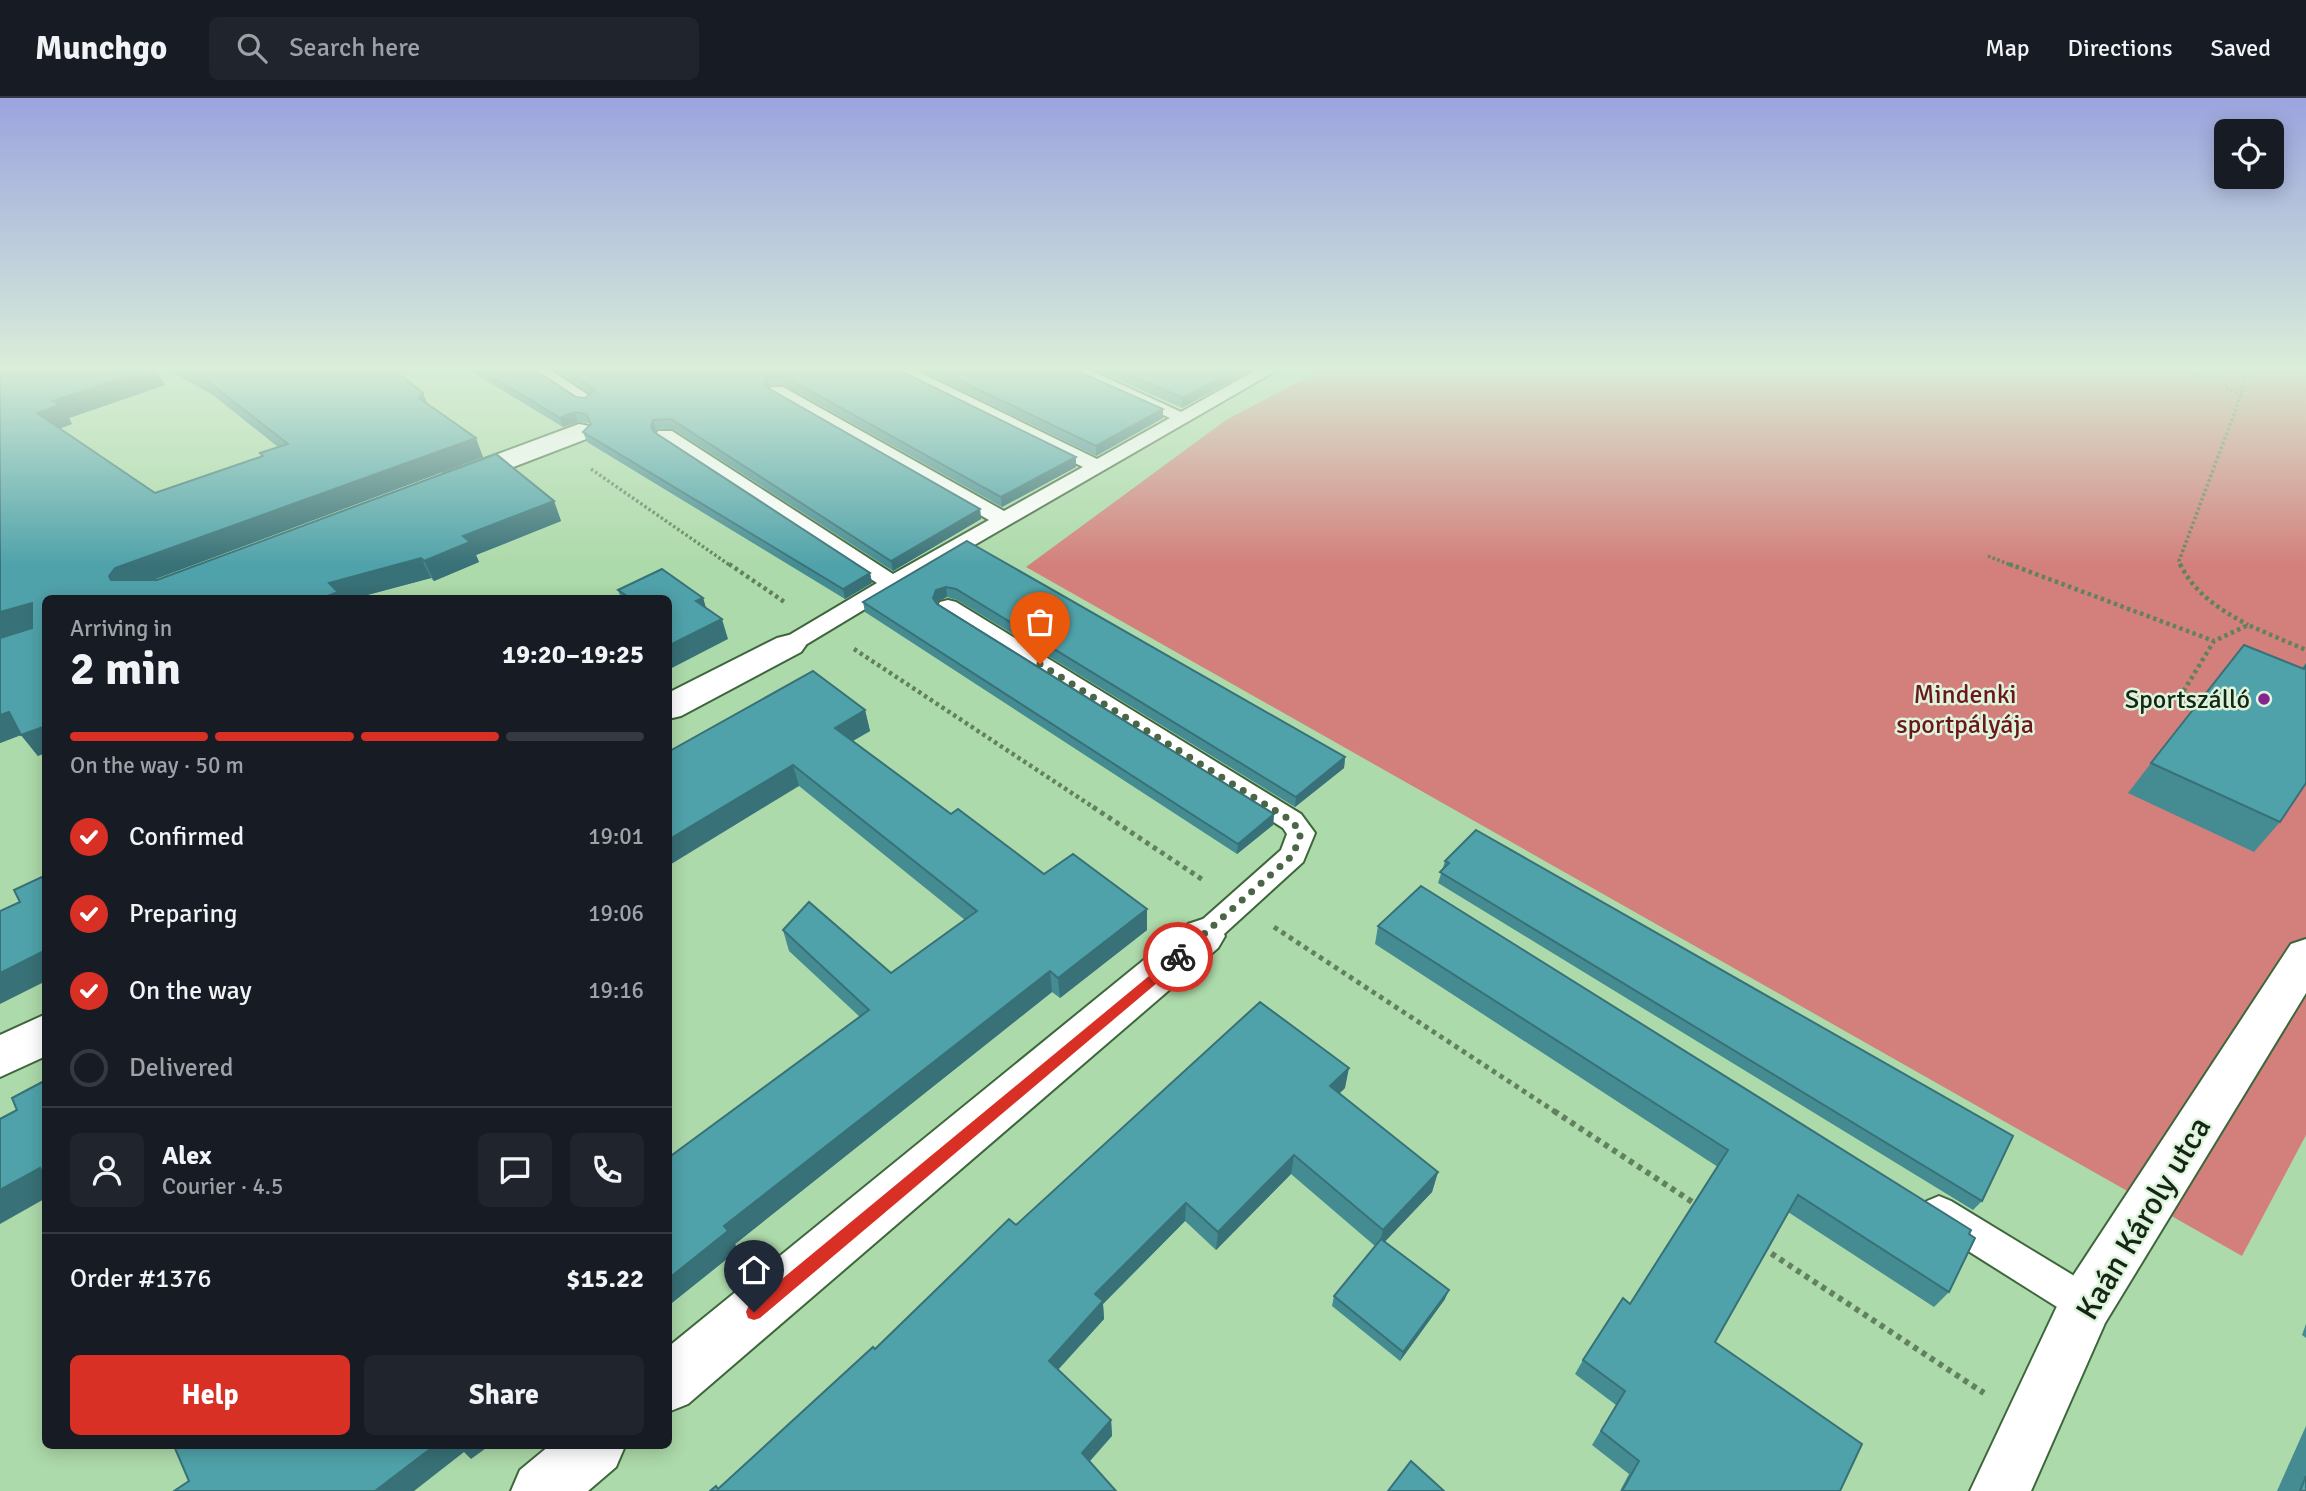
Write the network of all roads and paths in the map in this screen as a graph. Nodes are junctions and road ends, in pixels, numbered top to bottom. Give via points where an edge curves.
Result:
1 (665, 435) edge
2 (855, 435) edge
3 (1033, 435) edge
4 (1150, 435) edge
5 (2226, 435) edge
6 (566, 437) joint
7 (1096, 466) junction
8 (424, 491) edge
9 (1003, 519) junction
10 (1987, 556) dead end
11 (892, 583) junction
12 (948, 607) edge
13 (2248, 625) junction
14 (820, 626) junction
15 (2214, 640) junction
16 (789, 645) joint
17 (2306, 650) edge
18 (2180, 697) dead end
19 (672, 706) edge
20 (1240, 904) junction
21 (1203, 936) joint
22 (2306, 956) edge
23 (42, 1035) edge
24 (0, 1057) edge
25 (1910, 1195) edge
26 (1706, 1210) edge
27 (1752, 1241) edge
28 (2086, 1304) junction
29 (672, 1381) edge
30 (2031, 1424) junction
31 (591, 1449) edge
32 (541, 1491) edge
33 (2000, 1491) edge

1 - 11 lane
2 - 9 lane
3 - 7 lane
4 - 7 lane
5 - 13 path via 2179,561 2201,597
6 - 8 street
6 - 14 path
7 - 9 lane
9 - 11 lane
10 - 15 path
11 - 14 lane
12 - 20 lane via 1292,821 1301,833 1293,855
13 - 15 path
13 - 17 path
14 - 16 lane
14 - 20 path
15 - 18 path
16 - 19 street
20 - 21 lane
20 - 26 path
21 - 29 street
22 - 28 street, Kaán Károly utca
23 - 24 street
25 - 28 lane
27 - 30 path
28 - 30 street, Kaán Károly utca
30 - 33 street, Kaán Károly utca
31 - 32 street

